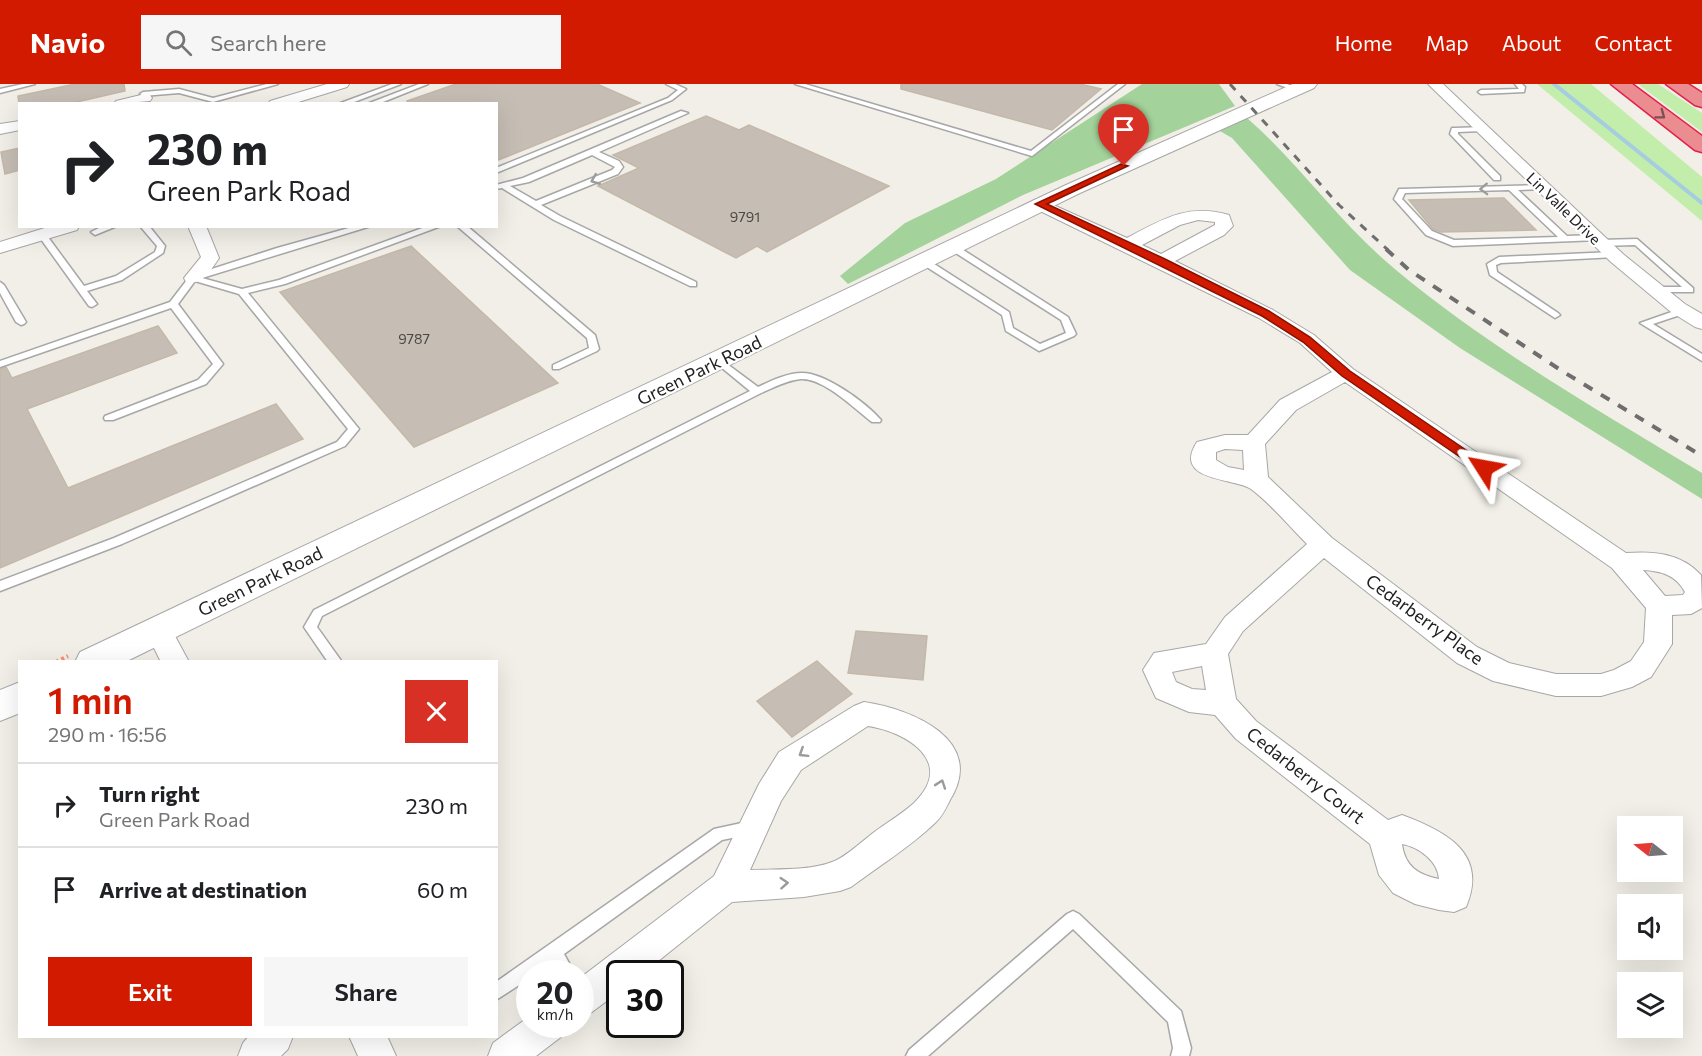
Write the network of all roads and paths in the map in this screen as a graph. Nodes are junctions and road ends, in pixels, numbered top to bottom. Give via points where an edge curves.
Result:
1 (32, 84) edge
2 (274, 84) edge
3 (342, 84) edge
4 (398, 84) edge
5 (425, 84) edge
6 (669, 84) edge
7 (798, 84) edge
8 (1122, 84) edge
9 (1435, 84) edge
10 (1518, 84) edge
11 (1620, 84) edge
12 (1675, 84) edge
13 (1294, 86) edge
14 (0, 91) edge
15 (1480, 92) dead end
16 (143, 95) edge
17 (1702, 101) edge
18 (126, 102) edge
19 (282, 102) edge
20 (346, 102) edge
21 (376, 102) edge
22 (684, 113) dead end
23 (18, 125) edge
24 (0, 129) edge
25 (1482, 129) junction
26 (1702, 146) edge
27 (593, 152) junction
28 (498, 170) edge
29 (1497, 178) dead end
30 (501, 187) edge
31 (1543, 187) junction
32 (1511, 188) junction
33 (536, 204) junction
34 (1040, 204) junction
35 (65, 228) edge
36 (107, 228) edge
37 (146, 228) edge
38 (198, 228) edge
39 (360, 228) edge
40 (431, 228) edge
41 (463, 228) edge
42 (94, 232) dead end
43 (42, 235) junction
44 (1565, 239) junction
45 (1598, 240) junction
46 (1126, 246) junction
47 (0, 248) edge
48 (954, 248) junction
49 (1613, 255) junction
50 (1161, 261) junction
51 (925, 262) junction
52 (193, 278) junction
53 (693, 284) dead end
54 (0, 285) edge
55 (82, 290) junction
56 (1656, 290) junction
57 (242, 292) junction
58 (92, 304) dead end
59 (173, 304) junction
60 (1683, 311) junction
61 (1555, 315) dead end
62 (21, 322) dead end
63 (1702, 323) edge
64 (1702, 358) edge
65 (720, 360) junction
66 (0, 364) edge
67 (556, 367) dead end
68 (1346, 373) junction
69 (757, 391) junction
70 (109, 418) dead end
71 (876, 420) dead end
72 (1254, 443) junction
73 (1256, 480) junction
74 (1323, 544) junction
75 (1621, 562) junction
76 (0, 586) edge
77 (1659, 606) junction
78 (158, 630) junction
79 (1214, 653) junction
80 (96, 660) edge
81 (173, 660) edge
82 (335, 660) edge
83 (18, 697) edge
84 (1223, 704) junction
85 (0, 706) edge
86 (754, 828) junction
87 (1385, 837) dead end
88 (726, 887) junction
89 (553, 951) junction
90 (558, 960) edge
91 (594, 981) edge
92 (498, 991) edge
93 (273, 1038) edge
94 (368, 1038) edge
95 (530, 1038) edge
96 (256, 1056) edge
97 (378, 1056) edge
98 (506, 1056) edge
99 (915, 1056) edge
100 (1180, 1056) edge

1 - 14 lane
2 - 16 lane via 213,100 179,92
3 - 19 street
4 - 20 lane
5 - 21 lane
6 - 28 lane via 682,89 670,99
7 - 8 lane via 1032,154
9 - 25 street, Lin Valle Drive
10 - 15 lane via 1522,91
11 -> 26 highway
12 - 17 highway
13 - 34 street, Green Park Road
16 - 18 street
22 - 27 lane
23 - 24 street
25 - 29 lane via 1455,130 1454,134
25 - 31 street, Lin Valle Drive
27 - 30 lane
27 -> 33 lane via 619,167
30 - 33 lane
31 - 32 lane
31 - 45 street, Lin Valle Drive
32 - 44 lane
32 -> 44 lane via 1402,191 1398,199 1430,233 1453,243
33 - 53 lane
34 - 46 street
34 - 48 street, Green Park Road
35 - 43 street
36 - 42 lane
37 - 55 lane via 161,246 159,253 119,278
38 - 52 street via 210,258
39 - 52 lane
40 - 57 lane via 282,282
41 - 67 lane via 592,337 594,349
43 - 47 street
43 - 55 lane
44 - 45 lane
45 - 49 street, Lin Valle Drive
45 - 56 lane via 1637,242 1690,290
46 - 50 street
46 - 50 street via 1188,215 1201,213 1223,219 1224,226 1218,231
48 - 51 street, Green Park Road
48 - 51 lane via 1065,319 1071,334 1039,348 1010,329 1006,314
49 - 56 street, Lin Valle Drive
49 - 61 lane via 1499,260 1491,264 1493,273
50 - 68 street via 1266,314 1307,339
51 - 65 street, Green Park Road
52 - 57 lane
52 - 59 lane
54 - 62 lane
55 - 58 lane
56 - 60 street, Lin Valle Drive
57 - 76 lane via 354,429 341,444 118,541
59 - 66 lane
59 - 70 lane via 218,364 202,381
60 - 63 street, Lin Valle Drive
60 - 64 lane via 1645,323
65 - 69 lane
65 - 78 street, Green Park Road
68 - 72 street via 1288,405
68 - 75 street
69 - 71 lane via 784,380 815,378
69 - 82 lane via 318,613 310,627
72 - 73 street
72 - 73 street via 1225,442 1205,447 1204,463 1222,474
73 - 74 street, Cedarberry Place
74 - 77 street, Cedarberry Place via 1467,654 1503,673 1556,685 1601,685 1641,669 1658,644
74 - 79 street via 1234,624
75 - 77 street
75 - 77 street via 1654,560 1681,569 1693,581 1698,593 1690,604
78 - 80 street, Green Park Road
78 - 81 street
79 - 84 street
79 - 84 street via 1164,661 1157,670 1166,690 1188,700
83 - 85 street
84 - 87 street, Cedarberry Court via 1246,730
86 - 88 street
88 -> 86 street via 840,876 926,812 943,785 945,760 931,740 908,726 864,714 790,761
86 - 89 lane via 719,834
88 - 91 street
89 - 90 lane
89 - 92 lane
93 - 96 street
94 - 97 street
95 - 98 street
99 - 100 lane via 1073,919 1175,1017 1182,1048

